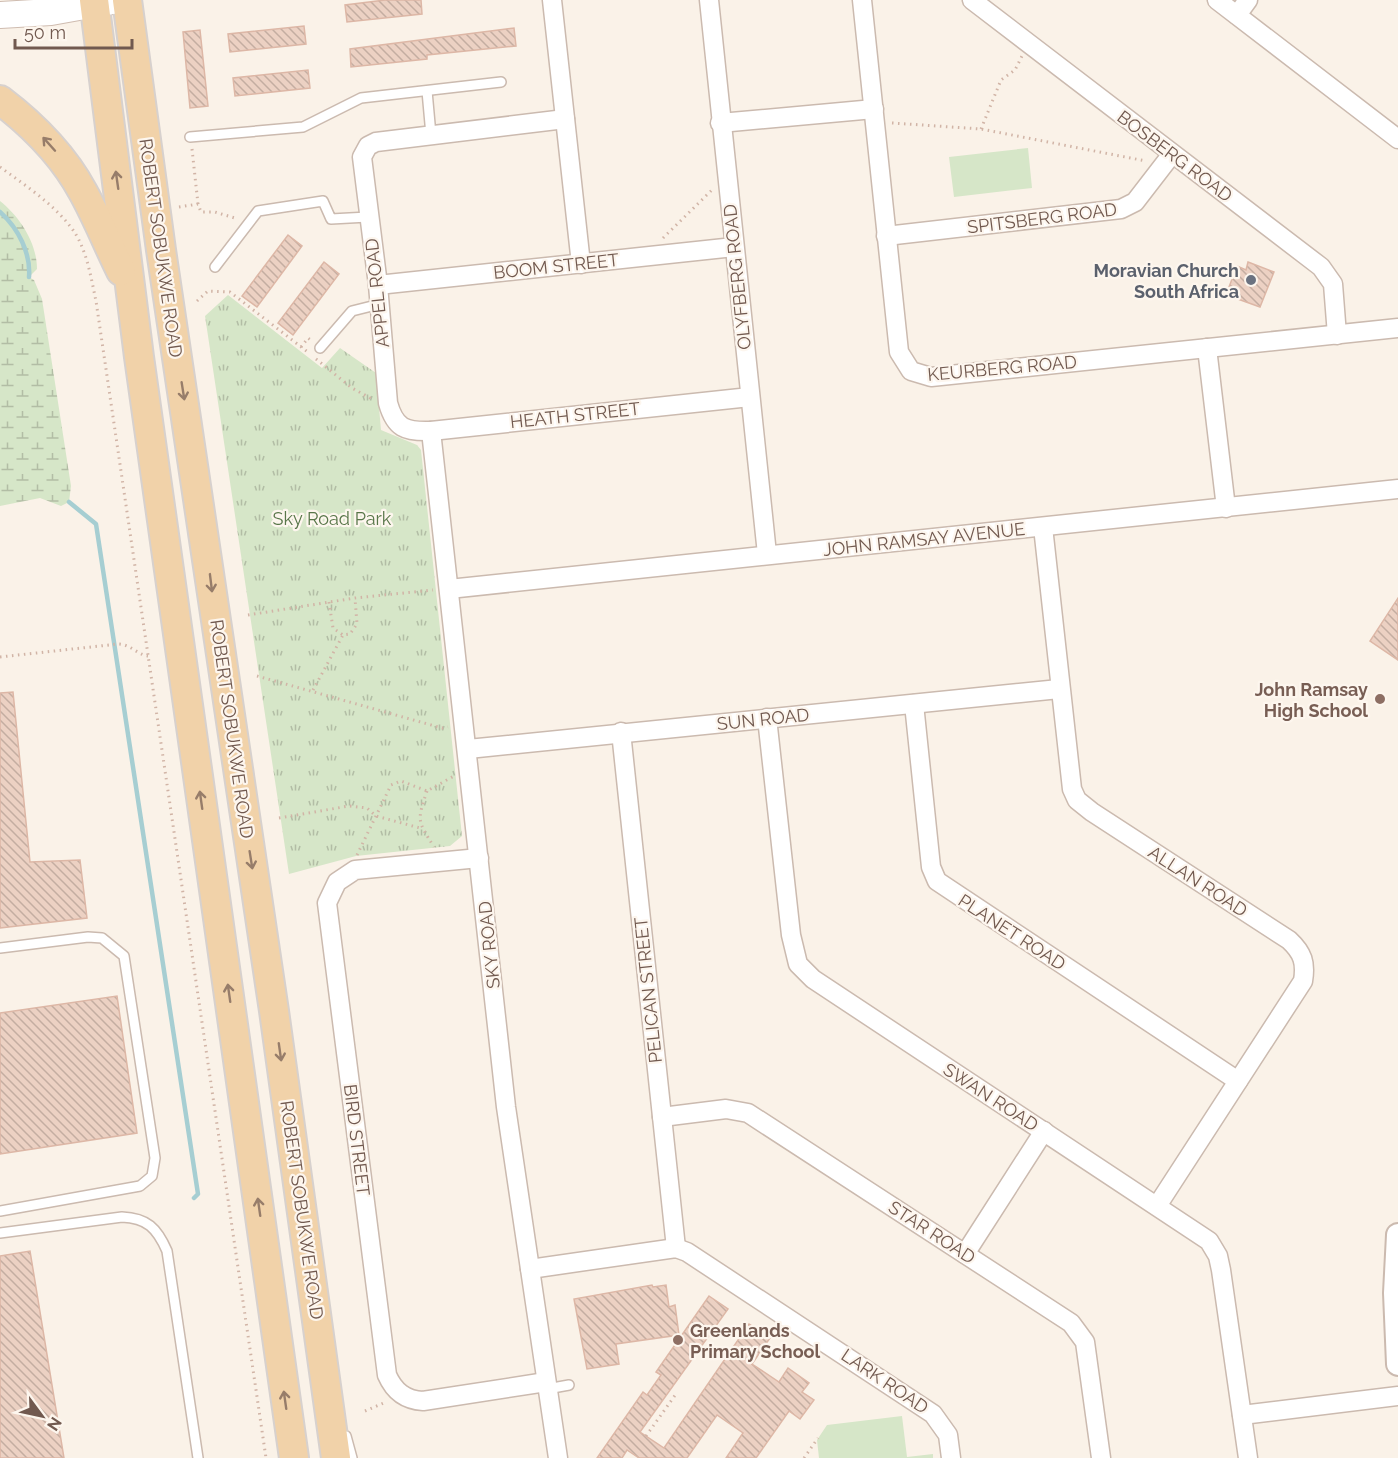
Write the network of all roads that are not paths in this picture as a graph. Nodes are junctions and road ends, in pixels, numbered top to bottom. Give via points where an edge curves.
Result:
1 (127, 0) edge
2 (552, 0) edge
3 (709, 0) edge
4 (862, 0) edge
5 (972, 0) edge
6 (1217, 0) edge
7 (1248, 0) edge
8 (102, 2) edge
9 (0, 15) edge
10 (1237, 15) junction
11 (136, 75) junction
12 (501, 82) dead end
13 (427, 91) junction
14 (0, 100) edge
15 (874, 115) junction
16 (565, 119) junction
17 (720, 123) junction
18 (431, 135) junction
19 (190, 137) dead end
20 (1398, 139) edge
21 (158, 142) dead end
22 (1172, 153) junction
23 (164, 196) dead end
24 (368, 217) junction
25 (886, 236) junction
26 (734, 246) junction
27 (161, 249) junction
28 (580, 264) junction
29 (215, 267) dead end
30 (378, 285) junction
31 (129, 286) junction
32 (380, 304) junction
33 (1398, 328) edge
34 (1337, 335) junction
35 (320, 348) dead end
36 (1207, 348) junction
37 (750, 397) junction
38 (401, 426) joint
39 (431, 431) junction
40 (1398, 489) edge
41 (1226, 508) junction
42 (1043, 527) junction
43 (767, 554) junction
44 (445, 589) junction
45 (1059, 689) junction
46 (914, 704) junction
47 (767, 718) junction
48 (621, 732) junction
49 (468, 749) junction
50 (479, 858) junction
51 (0, 948) edge
52 (1238, 1081) junction
53 (662, 1118) junction
54 (1044, 1131) junction
55 (1157, 1206) junction
56 (0, 1210) edge
57 (0, 1233) edge
58 (1398, 1234) edge
59 (676, 1248) junction
60 (965, 1254) junction
61 (530, 1269) junction
62 (1398, 1364) edge
63 (324, 1368) junction
64 (547, 1385) junction
65 (569, 1385) dead end
66 (1398, 1396) edge
67 (1242, 1415) junction
68 (198, 1458) edge
69 (294, 1458) edge
70 (336, 1458) edge
71 (352, 1458) edge
72 (558, 1458) edge
73 (951, 1458) edge
74 (1101, 1458) edge
75 (1248, 1458) edge

1 - 11 main road, ROBERT SOBUKWE ROAD
2 - 16 street
3 - 17 street, OLYFBERG ROAD
4 - 15 street, KEURBERG ROAD
5 - 22 street, BOSBERG ROAD
6 - 10 street
7 - 10 street
8 - 9 main road
31 -> 8 main road, ROBERT SOBUKWE ROAD
10 - 20 street
11 - 21 lane
11 - 27 main road, ROBERT SOBUKWE ROAD
12 - 13 lane
13 - 18 lane
13 - 19 lane via 361,98 303,127
31 -> 14 main road via 84,192 63,160
15 - 17 street
15 - 25 street, KEURBERG ROAD
16 - 18 street
16 - 28 street
17 - 26 street, OLYFBERG ROAD
18 - 24 street, APPEL ROAD via 368,146 362,157
22 - 25 street, SPITSBERG ROAD via 1135,202 1121,209
22 - 34 street, BOSBERG ROAD via 1326,271 1333,284
23 - 27 lane
24 - 29 lane via 333,220 320,201 262,210 245,225
24 - 30 street, APPEL ROAD
25 - 36 street, KEURBERG ROAD via 899,352 905,366 917,375 931,377
26 - 28 street, BOOM STREET
26 - 37 street, OLYFBERG ROAD
27 -> 63 main road, ROBERT SOBUKWE ROAD
28 - 30 street, BOOM STREET
30 - 32 street, APPEL ROAD
69 -> 31 main road, ROBERT SOBUKWE ROAD
32 - 35 lane via 352,311
32 - 38 street, APPEL ROAD via 388,402 394,420
33 - 34 street, KEURBERG ROAD
34 - 36 street, KEURBERG ROAD
36 - 41 street
37 - 39 street, HEATH STREET
37 - 43 street, OLYFBERG ROAD
38 - 39 street, HEATH STREET
39 - 44 street, SKY ROAD
40 - 41 street, JOHN RAMSAY AVENUE
41 - 42 street, JOHN RAMSAY AVENUE
42 - 43 street, JOHN RAMSAY AVENUE
42 - 45 street, ALLAN ROAD
43 - 44 street, JOHN RAMSAY AVENUE
44 - 49 street, SKY ROAD
45 - 46 street, SUN ROAD
45 - 52 street, ALLAN ROAD via 1072,789 1077,800 1289,940 1302,955 1303,981
46 - 47 street, SUN ROAD
46 - 52 street, PLANET ROAD via 931,867 937,881
47 - 48 street, SUN ROAD
47 - 54 street, SWAN ROAD via 791,935 798,964 813,979
48 - 49 street, SUN ROAD
48 - 53 street, PELICAN STREET
49 - 50 street, SKY ROAD
50 - 61 street, SKY ROAD via 506,1107
50 - 64 street, BIRD STREET via 355,870 336,882 327,903 387,1375 396,1390 416,1400
51 - 56 lane via 88,937 102,938 124,956 155,1158 152,1176 140,1186
52 - 55 street, ALLAN ROAD
53 - 59 street, PELICAN STREET
53 - 60 street, STAR ROAD via 726,1109 748,1113
54 - 55 street, SWAN ROAD
54 - 60 street
55 - 67 street, SWAN ROAD via 1203,1236 1218,1256
57 - 68 lane via 122,1217 141,1219 154,1229 166,1251
58 - 62 street
59 - 61 street
59 - 73 street, LARK ROAD via 701,1259 933,1414 948,1435
60 - 74 street, STAR ROAD via 1071,1323 1082,1335
61 - 64 street, SKY ROAD
63 - 70 main road, ROBERT SOBUKWE ROAD
63 - 71 lane
64 - 65 lane
64 - 72 street, SKY ROAD
66 - 67 street
67 - 75 street, SWAN ROAD

